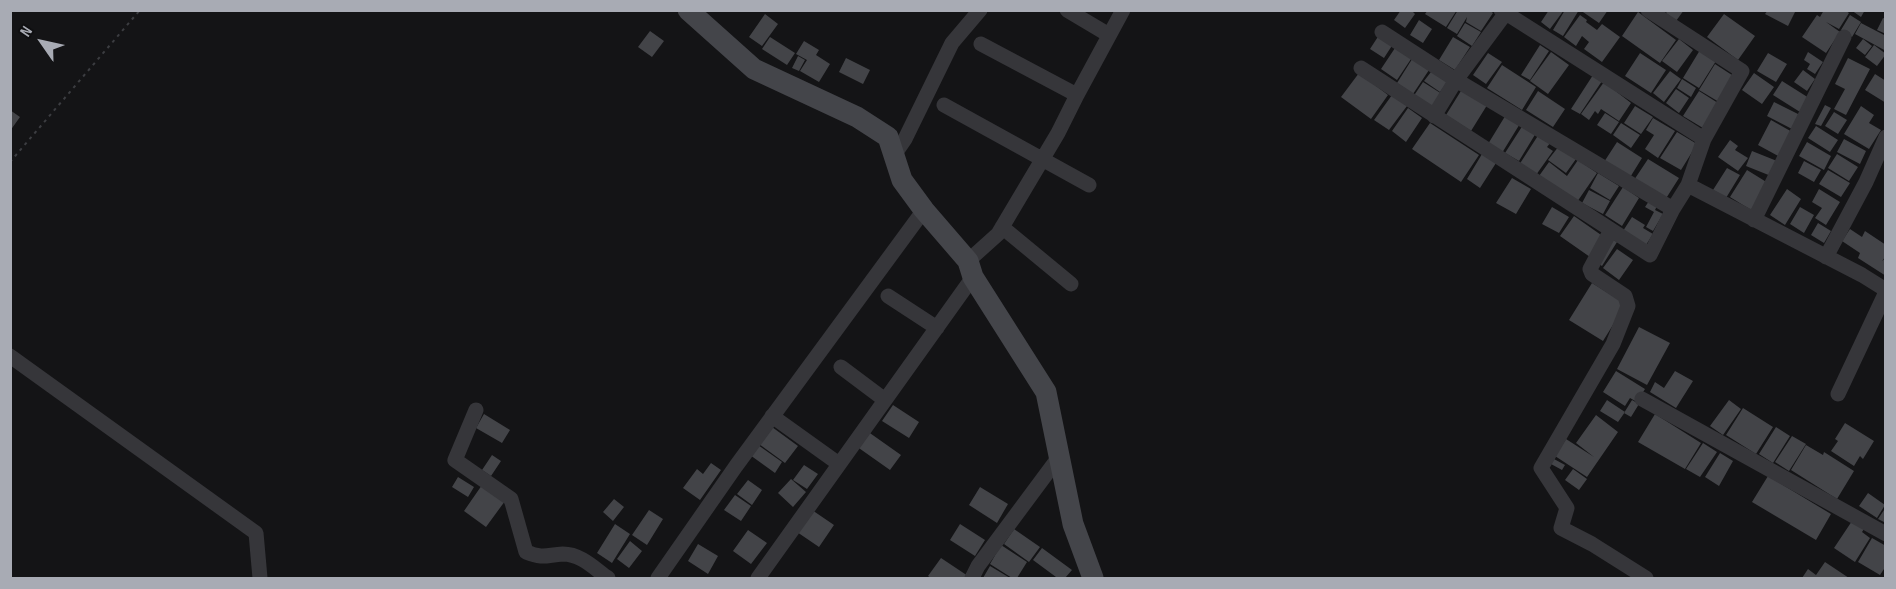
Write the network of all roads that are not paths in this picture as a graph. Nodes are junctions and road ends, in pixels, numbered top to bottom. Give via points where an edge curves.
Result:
1 (688, 10) edge
2 (980, 10) edge
3 (1067, 10) edge
4 (1123, 10) edge
5 (1648, 10) edge
6 (1505, 12) edge
7 (1382, 32) dead end
8 (1109, 35) junction
9 (1844, 37) dead end
10 (981, 44) dead end
11 (1361, 68) dead end
12 (1456, 80) junction
13 (1077, 95) junction
14 (944, 105) dead end
15 (1434, 116) junction
16 (1704, 139) junction
17 (1884, 147) edge
18 (894, 155) junction
19 (1043, 159) junction
20 (1089, 185) dead end
21 (1688, 185) junction
22 (1673, 209) junction
23 (924, 210) junction
24 (1754, 220) junction
25 (1002, 227) junction
26 (1611, 230) junction
27 (1826, 257) junction
28 (971, 269) junction
29 (1071, 284) dead end
30 (1886, 291) edge
31 (888, 296) dead end
32 (937, 328) junction
33 (10, 356) edge
34 (841, 367) dead end
35 (1838, 394) dead end
36 (1642, 399) dead end
37 (885, 400) junction
38 (476, 410) dead end
39 (772, 416) junction
40 (1059, 457) junction
41 (839, 464) junction
42 (1886, 534) edge
43 (260, 579) edge
44 (608, 579) edge
45 (658, 579) edge
46 (758, 579) edge
47 (972, 579) edge
48 (1094, 579) edge
49 (1646, 579) edge

1 - 18 street via 754,69 857,117 888,137
2 - 18 street via 952,43
3 - 8 street
4 - 8 street
5 - 16 street via 1742,71
6 - 12 street
6 - 16 street
7 - 12 street
8 - 13 street
9 - 24 street
10 - 13 street
11 - 15 street
12 - 15 street
12 - 22 street
13 - 19 street
14 - 19 street
15 - 26 street
16 - 21 street
17 - 27 street
18 - 23 street via 902,180
19 - 20 street
19 - 25 street
21 - 22 street
21 - 24 street
22 - 26 street via 1650,255
23 - 28 street
23 - 39 street
24 - 27 street
25 - 28 street
25 - 29 street
26 - 49 street via 1590,268 1592,274 1625,296 1628,306 1613,344 1541,468 1567,508 1561,528
27 - 30 street
28 - 32 street
28 - 40 street via 1046,392
30 - 35 street
31 - 32 street
32 - 37 street
33 - 43 street via 256,532
34 - 37 street
36 - 42 street
37 - 41 street
38 - 44 street via 455,460 511,499 526,552 540,557 564,554 580,558
39 - 41 street
39 - 45 street
40 - 47 street
40 - 48 street via 1073,524
41 - 46 street

